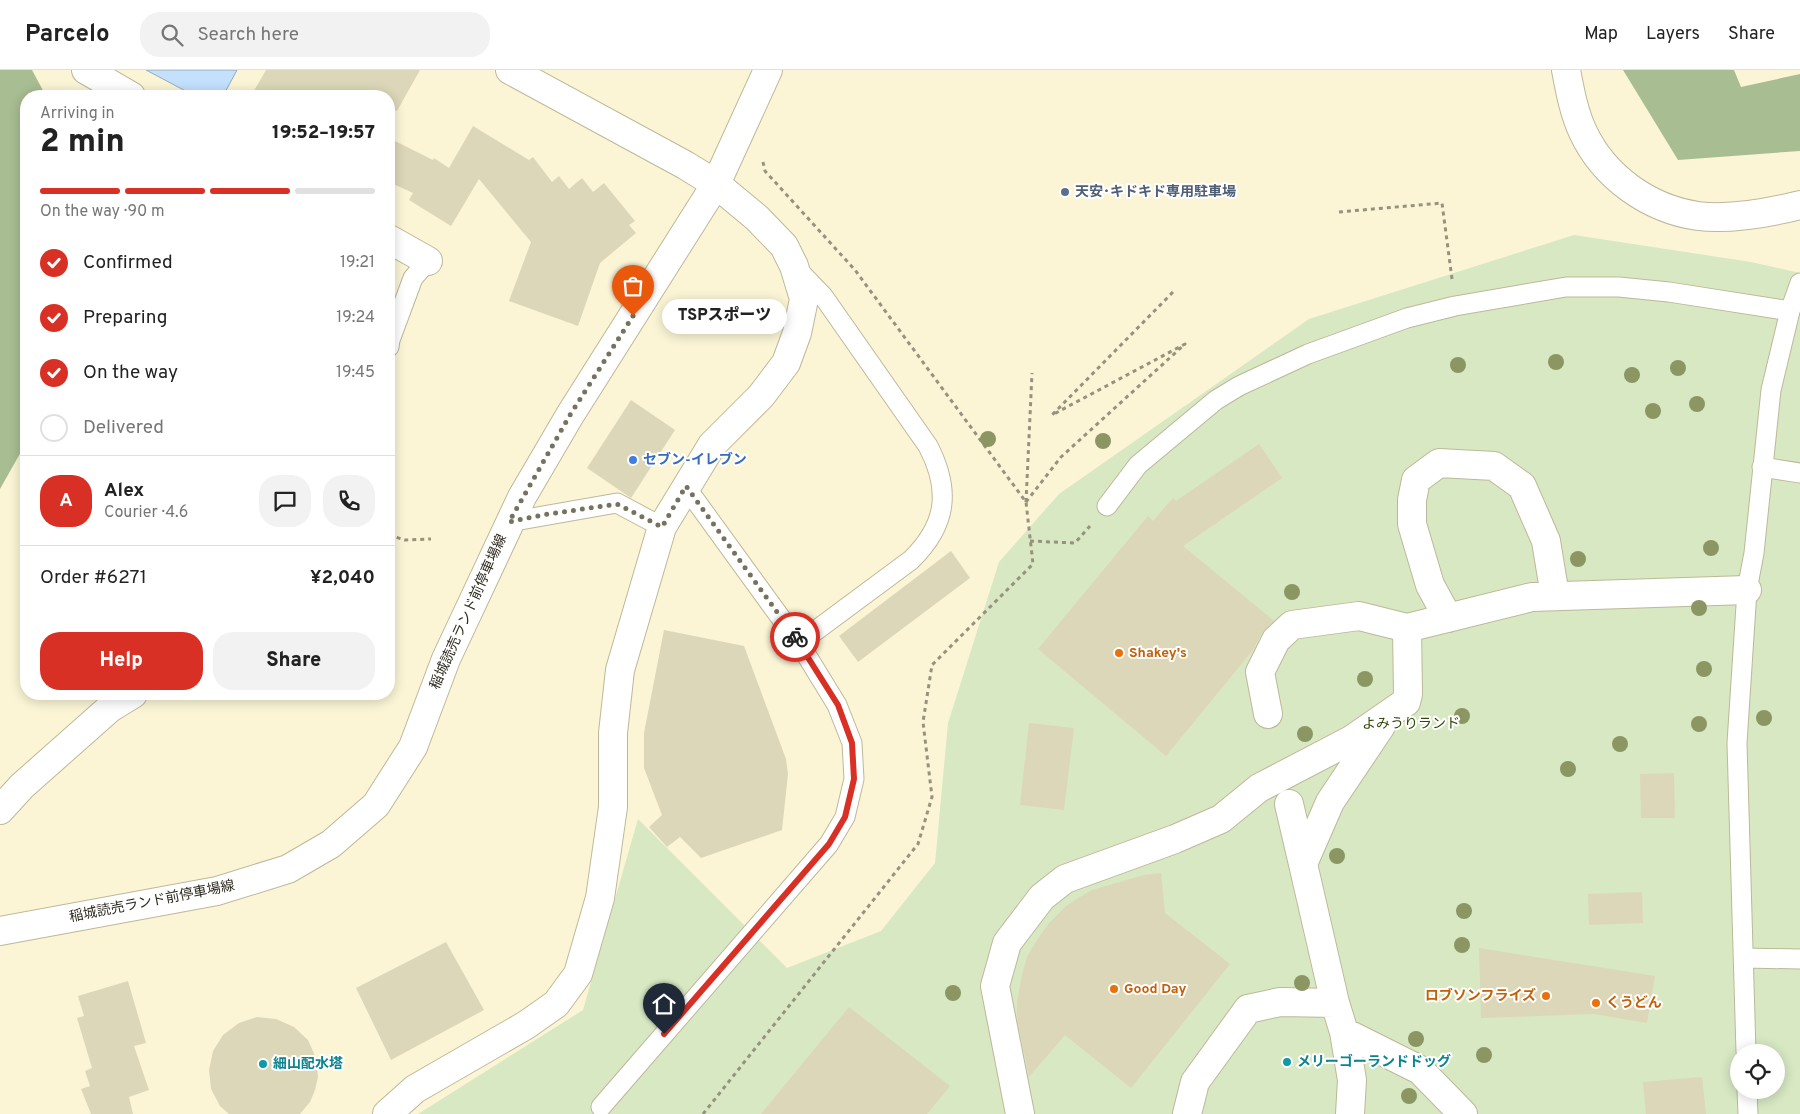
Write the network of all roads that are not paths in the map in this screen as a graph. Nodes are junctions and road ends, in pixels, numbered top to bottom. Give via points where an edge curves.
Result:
1 (86, 70) edge
2 (510, 70) edge
3 (768, 70) edge
4 (1566, 70) edge
5 (538, 77) edge
6 (121, 90) edge
7 (716, 184) junction
8 (1800, 206) edge
9 (395, 242) edge
10 (428, 261) joint
11 (794, 266) junction
12 (1800, 283) edge
13 (1790, 311) junction
14 (395, 327) edge
15 (1762, 467) junction
16 (1800, 473) edge
17 (686, 486) junction
18 (1107, 506) road end
19 (509, 522) junction
20 (662, 527) junction
21 (1747, 590) junction
22 (1555, 596) junction
23 (1448, 618) junction
24 (1407, 628) junction
25 (799, 643) junction
26 (123, 700) edge
27 (1268, 714) dead end
28 (1388, 715) junction
29 (1289, 804) dead end
30 (0, 810) edge
31 (1303, 864) junction
32 (0, 931) edge
33 (1744, 958) junction
34 (1800, 959) edge
35 (1335, 1003) junction
36 (1344, 1032) junction
37 (1746, 1044) edge
38 (1747, 1099) edge
39 (601, 1107) dead end
40 (387, 1114) edge
41 (1020, 1114) edge
42 (1188, 1114) edge
43 (1350, 1114) edge
44 (1463, 1114) edge
45 (1748, 1114) edge

1 - 6 street
2 - 5 street
3 - 7 street, 稲城読売ランド前停車場線
4 - 8 street via 1583,132 1598,157 1617,178 1637,193 1666,208 1698,216 1742,215
5 - 7 street
7 - 11 street via 784,246
7 - 19 street, 稲城読売ランド前停車場線 via 570,415
9 - 10 street
10 - 14 lane via 413,278
11 - 17 street via 804,299 786,363 761,396 712,444
11 - 25 lane via 823,296 928,446 942,482 938,520 924,546 911,560
12 - 13 lane
13 - 15 lane via 1771,390
13 - 18 lane via 1669,292 1619,287 1566,287 1455,306 1407,318 1284,364 1216,400 1138,465
15 - 16 lane
15 - 21 lane
17 - 20 street
17 - 25 lane
19 - 20 lane via 617,504
19 - 32 street, 稲城読売ランド前停車場線 via 446,659 413,747 376,806 331,844 288,869 217,891
20 - 40 street via 620,670 613,732 614,807 600,898 578,974 556,1004 415,1089
21 - 22 street
21 - 33 lane via 1737,744
22 - 23 street via 1532,597
22 - 23 street via 1546,541 1522,486 1494,466 1439,463 1416,480 1412,524 1430,585
23 - 24 street
24 - 27 street via 1359,616 1292,625 1276,640 1260,672
24 - 28 street via 1408,694 1406,702
25 - 39 lane via 838,705 852,743 854,779 845,817 829,844
26 - 30 street via 22,786
28 - 31 street via 1330,802
28 - 41 street via 1351,740 1259,788 1221,819 1174,840 1065,879 1042,897 1007,943 995,986
29 - 31 street
31 - 35 street
33 - 34 lane
33 - 37 lane
35 - 36 street
35 - 42 street via 1280,1002 1248,1009 1195,1082
36 - 43 street via 1352,1080
36 - 44 street via 1420,1070
38 - 45 lane

